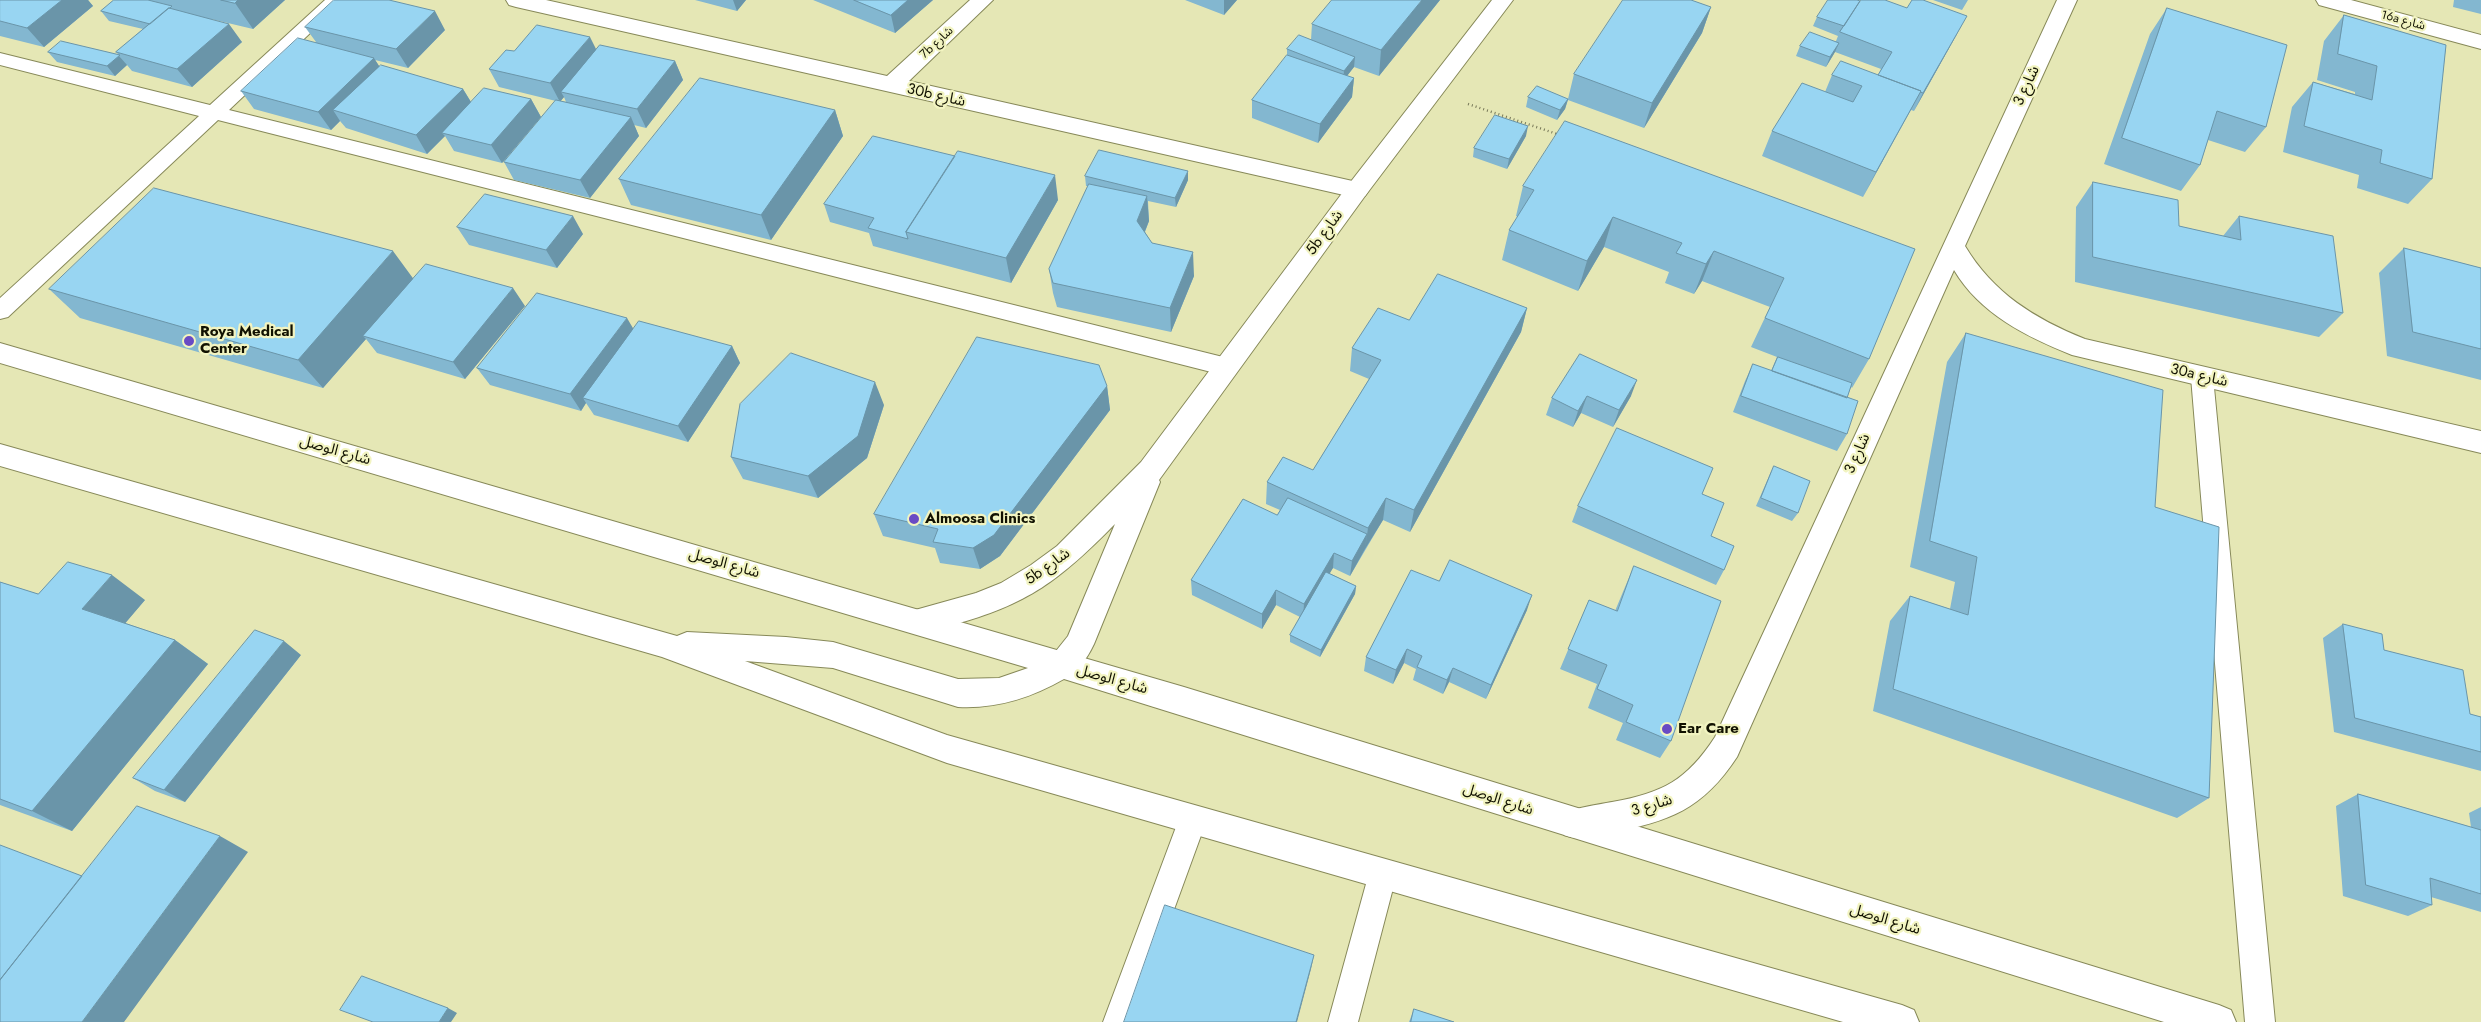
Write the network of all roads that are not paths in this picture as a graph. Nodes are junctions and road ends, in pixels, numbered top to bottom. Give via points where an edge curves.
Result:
1 (336, 0) edge
2 (516, 0) edge
3 (983, 0) edge
4 (1503, 0) edge
5 (2067, 0) edge
6 (2326, 0) edge
7 (2481, 42) edge
8 (0, 60) edge
9 (890, 86) junction
10 (213, 113) junction
11 (1357, 190) junction
12 (1949, 255) junction
13 (0, 311) edge
14 (0, 353) edge
15 (1227, 367) junction
16 (2202, 377) junction
17 (2481, 442) edge
18 (0, 455) edge
19 (1151, 470) junction
20 (918, 621) junction
21 (662, 644) junction
22 (1062, 665) junction
23 (1193, 820) junction
24 (1575, 824) junction
25 (1383, 873) junction
26 (1118, 1022) edge
27 (1343, 1022) edge
28 (1902, 1022) edge
29 (2219, 1022) edge
30 (2260, 1022) edge

1 - 10 lane
2 - 9 street, 30b شارع
3 - 9 street, 7b شارع
4 - 11 street, 5b شارع
5 - 12 street, شارع 3
6 - 7 street, 16a شارع
8 - 10 lane
9 - 11 street, 30b شارع
10 - 13 lane
10 - 15 lane
11 - 15 street, 5b شارع
12 - 16 street, 30a شارع via 1995,301 2050,336 2081,348
12 - 24 street, شارع 3 via 1714,769 1673,801 1647,810
14 - 20 street, شارع الوصل
15 - 19 street, 5b شارع
16 - 17 street, 30a شارع
16 - 30 lane
18 - 21 street
19 - 20 street, 5b شارع via 1067,554 1041,574 1011,592 979,605
19 - 22 street, 5b شارع via 1079,644
20 - 22 street, شارع الوصل
21 - 22 street via 786,650 833,656 958,694 978,696 1020,687
21 - 23 street via 947,749
22 - 24 street, شارع الوصل
23 - 25 street
23 - 26 lane
24 - 29 street, شارع الوصل
25 - 27 lane
25 - 28 street

